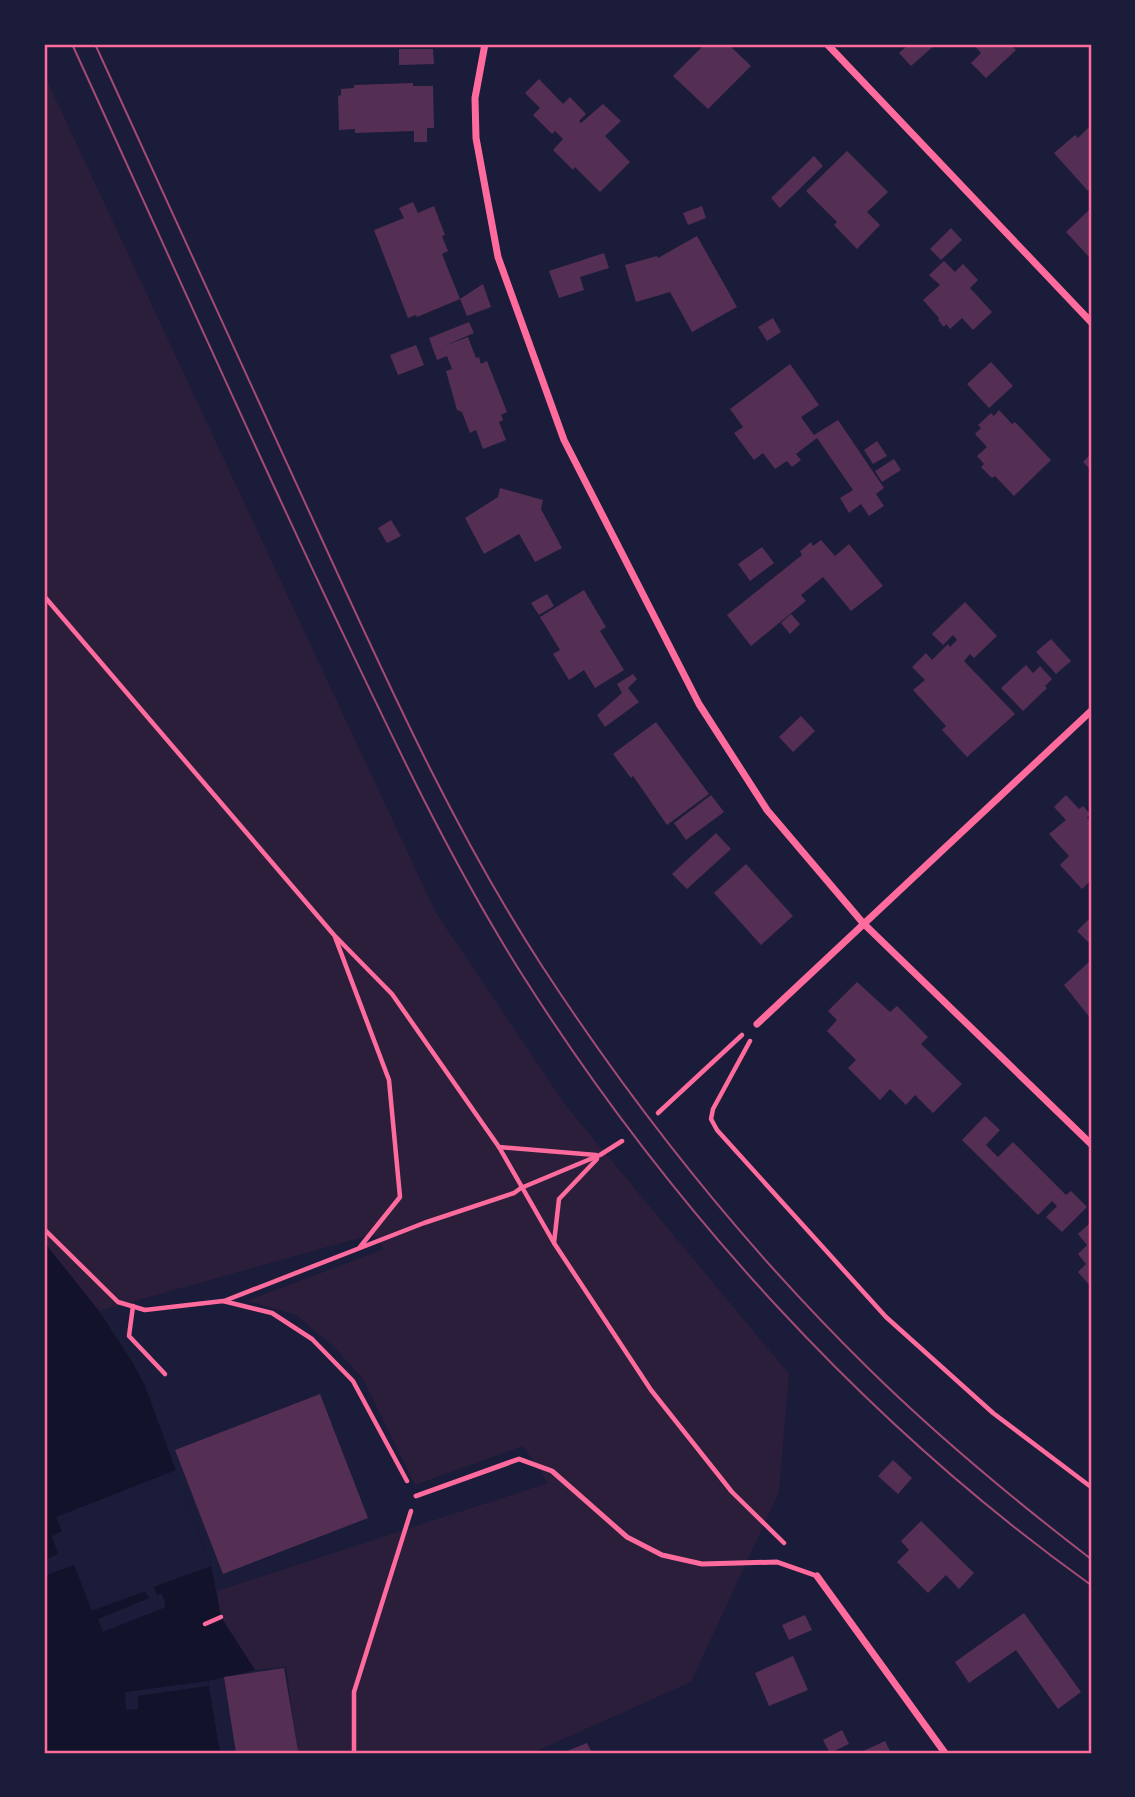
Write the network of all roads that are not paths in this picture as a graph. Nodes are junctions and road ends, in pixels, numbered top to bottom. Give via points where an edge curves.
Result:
1 (485, 44) edge
2 (827, 44) edge
3 (1091, 323) edge
4 (1091, 711) edge
5 (863, 923) junction
6 (757, 1024) road end
7 (1091, 1144) edge
8 (416, 1496) road end
9 (817, 1576) joint
10 (945, 1753) edge

1 - 5 street via 475,98 476,138 498,257 564,440 699,705 768,810
2 - 3 street
4 - 5 street
5 - 6 street
5 - 7 street
8 - 9 lane via 519,1459 552,1471 626,1537 662,1555 702,1564 777,1562
9 - 10 street

